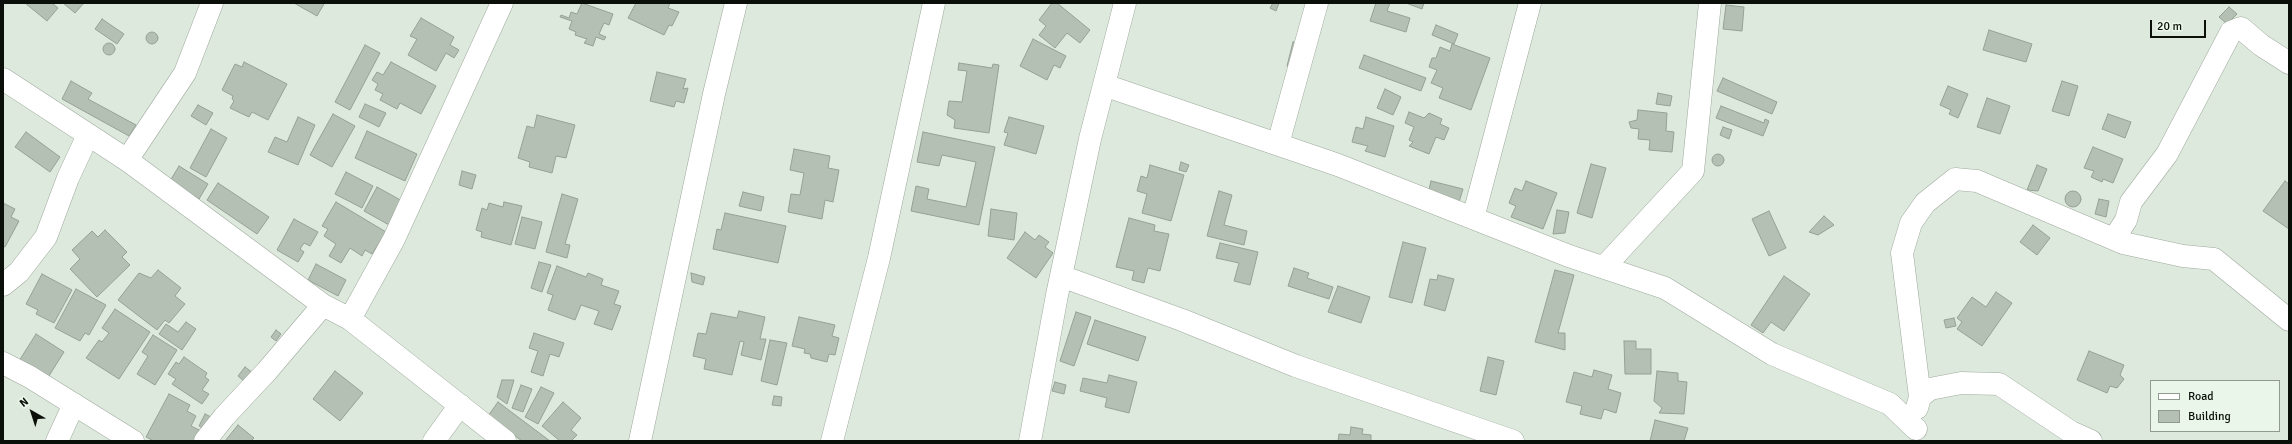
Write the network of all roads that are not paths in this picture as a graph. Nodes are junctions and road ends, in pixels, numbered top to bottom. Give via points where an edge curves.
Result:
1 (212, 3) edge
2 (502, 3) edge
3 (736, 3) edge
4 (934, 3) edge
5 (1125, 3) edge
6 (1317, 3) edge
7 (1530, 3) edge
8 (1710, 3) edge
9 (2289, 63) edge
10 (3, 79) edge
11 (1104, 85) junction
12 (88, 135) junction
13 (1278, 144) junction
14 (127, 160) junction
15 (1473, 218) junction
16 (2114, 239) junction
17 (1604, 267) junction
18 (1061, 276) junction
19 (3, 285) edge
20 (323, 305) junction
21 (350, 319) junction
22 (2289, 320) edge
23 (3, 363) edge
24 (1920, 397) junction
25 (74, 404) junction
26 (460, 405) junction
27 (1917, 435) edge
28 (57, 441) edge
29 (133, 441) edge
30 (205, 441) edge
31 (434, 441) edge
32 (505, 441) edge
33 (640, 441) edge
34 (832, 441) edge
35 (1030, 441) edge
36 (1513, 441) edge
37 (2091, 441) edge

1 - 14 street via 185,73
2 - 21 street via 394,240
3 - 33 street via 714,94
4 - 34 street via 879,258
5 - 11 street
6 - 13 street
7 - 15 street
8 - 17 street via 1693,171
9 - 16 street via 2241,28 2231,32 2167,154 2131,202 2126,220
10 - 12 street
11 - 13 street
11 - 18 street
12 - 14 street
12 - 19 street via 68,178 46,238 19,272
13 - 15 street
14 - 20 street
15 - 17 street
16 - 22 street via 2183,256 2214,259
16 - 24 street via 1977,180 1955,180 1925,203 1911,223 1902,253
17 - 27 street via 1665,288 1772,354 1890,404
18 - 35 street
18 - 36 street via 1182,320 1296,366
20 - 21 street
20 - 30 street
21 - 26 street
23 - 25 street
24 - 27 street via 1914,416
24 - 37 street via 1930,389 1961,383 1999,384 2071,432
25 - 28 street
25 - 29 street
26 - 31 street
26 - 32 street

